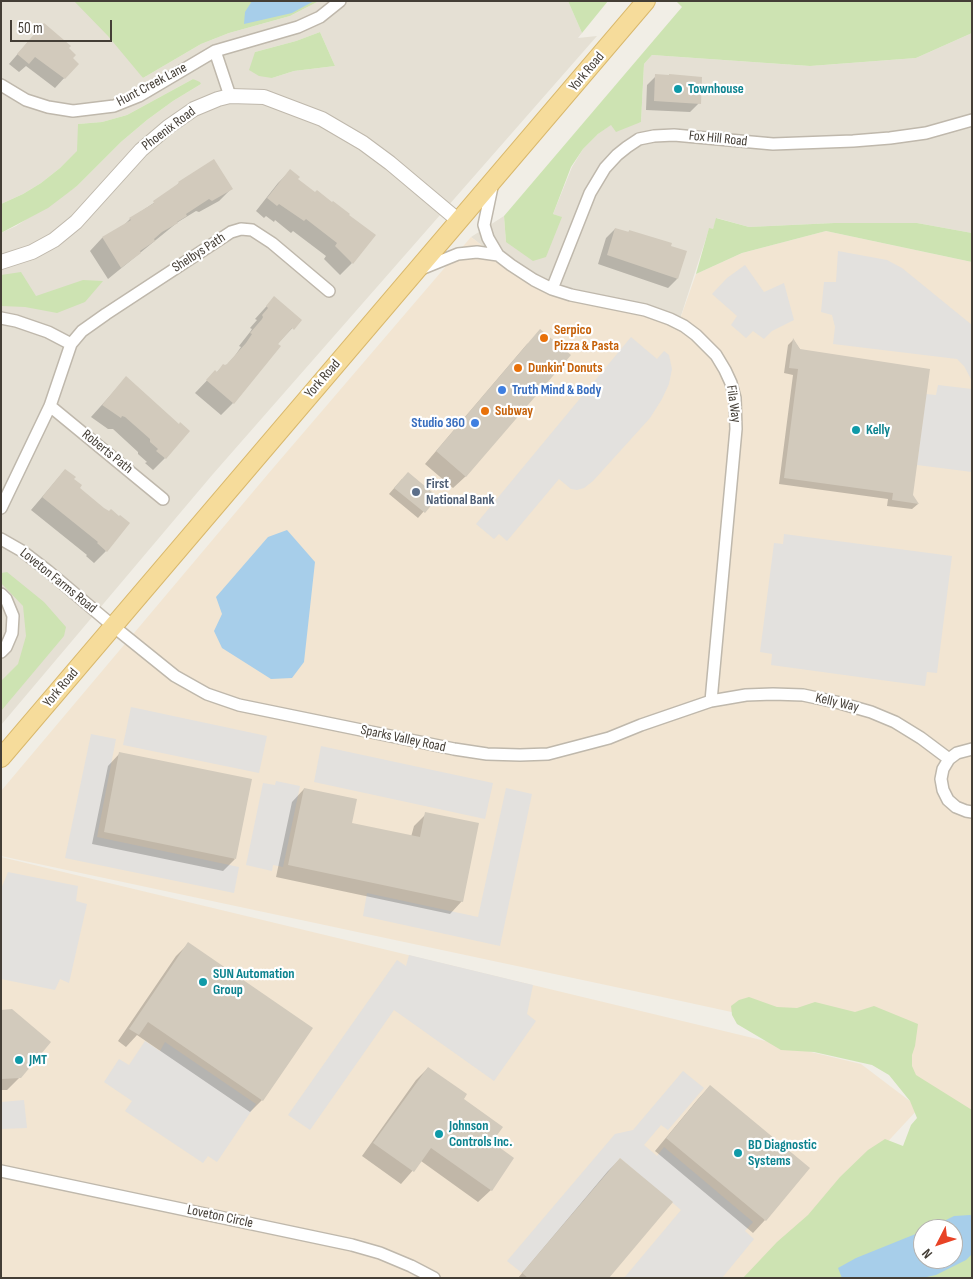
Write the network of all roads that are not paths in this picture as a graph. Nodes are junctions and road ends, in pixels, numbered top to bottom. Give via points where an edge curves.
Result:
1 (340, 1) edge
2 (646, 1) edge
3 (215, 51) junction
4 (1, 85) edge
5 (230, 96) junction
6 (972, 120) edge
7 (494, 180) junction
8 (459, 221) junction
9 (498, 255) junction
10 (1, 262) edge
11 (417, 270) junction
12 (552, 289) junction
13 (329, 291) dead end
14 (1, 318) edge
15 (70, 344) junction
16 (50, 406) junction
17 (163, 499) dead end
18 (1, 508) edge
19 (1, 539) edge
20 (1, 594) edge
21 (113, 626) junction
22 (1, 652) edge
23 (711, 701) junction
24 (972, 749) edge
25 (1, 758) edge
26 (949, 759) junction
27 (972, 812) edge
28 (1, 1171) edge
29 (434, 1278) edge

1 - 3 street, Hunt Creek Lane via 320,17 298,27
2 - 7 main road, York Road
3 - 4 street, Hunt Creek Lane via 139,96 114,106 73,111 48,107 26,100
3 - 5 street
5 - 8 street, Phoenix Road via 264,97 322,119 390,163
5 - 10 street, Phoenix Road via 194,109 168,127 141,150 76,222 54,240 32,252
6 - 12 street, Fox Hill Road via 926,133 862,140 773,144 674,135 639,139 605,168 590,193
7 - 8 main road, York Road
7 - 9 street, Fila Way via 484,225
8 - 11 main road, York Road
9 - 11 street, Fila Way via 458,254
9 - 12 street, Fila Way
11 - 21 main road, York Road
12 - 23 street, Fila Way via 645,310 670,319 696,335 716,355 731,383 736,429
13 - 15 street, Shelbys Path via 272,243 252,230 241,229 231,232 106,314
14 - 15 street via 48,332
15 - 16 street
16 - 17 street, Roberts Path
16 - 18 street
19 - 21 street, Loveton Farms Road via 22,550
20 - 22 street via 13,616 12,633
21 - 23 street, Sparks Valley Road via 175,676 223,701 487,754 548,754 582,746
21 - 25 main road, York Road
23 - 26 street, Kelly Way via 772,694 803,695 836,702 895,722
24 - 26 street
26 - 27 street via 941,779 943,790 956,807
28 - 29 street, Loveton Circle via 352,1245 380,1253

